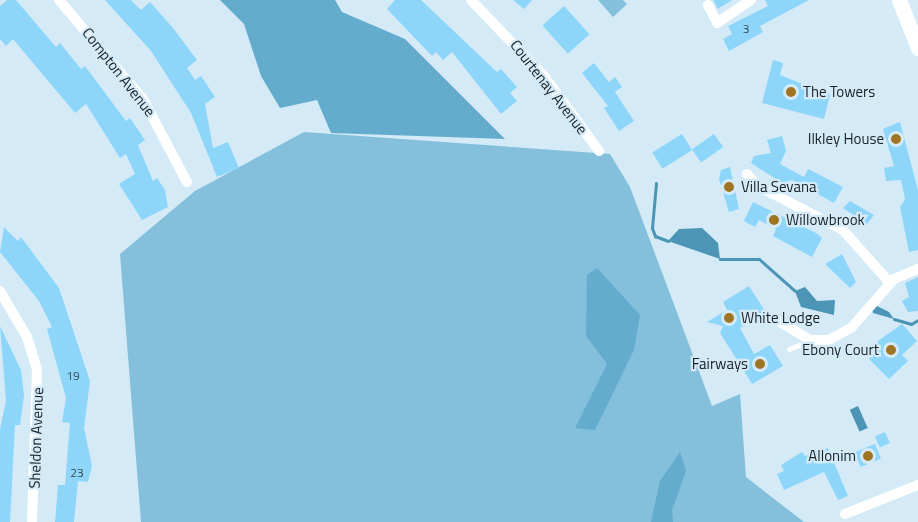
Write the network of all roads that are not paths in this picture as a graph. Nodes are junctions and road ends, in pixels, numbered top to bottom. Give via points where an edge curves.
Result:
1 (59, 0) edge
2 (471, 0) edge
3 (751, 0) edge
4 (898, 0) edge
5 (708, 5) dead end
6 (918, 45) edge
7 (599, 151) dead end
8 (747, 174) dead end
9 (187, 182) dead end
10 (758, 186) junction
11 (747, 191) dead end
12 (918, 269) edge
13 (890, 283) junction
14 (0, 291) edge
15 (780, 322) dead end
16 (810, 340) junction
17 (789, 349) dead end
18 (918, 485) edge
19 (845, 514) dead end
20 (32, 522) edge

1 - 9 street, Compton Avenue via 143,99
2 - 7 street, Courtenay Avenue via 532,62
3 - 5 street via 717,23
4 - 6 street
8 - 10 street
10 - 11 street
10 - 13 street via 843,230
12 - 13 street
13 - 16 street via 852,327 829,340
14 - 20 street, Sheldon Avenue via 27,337 37,369
15 - 16 street
16 - 17 lane
18 - 19 street

